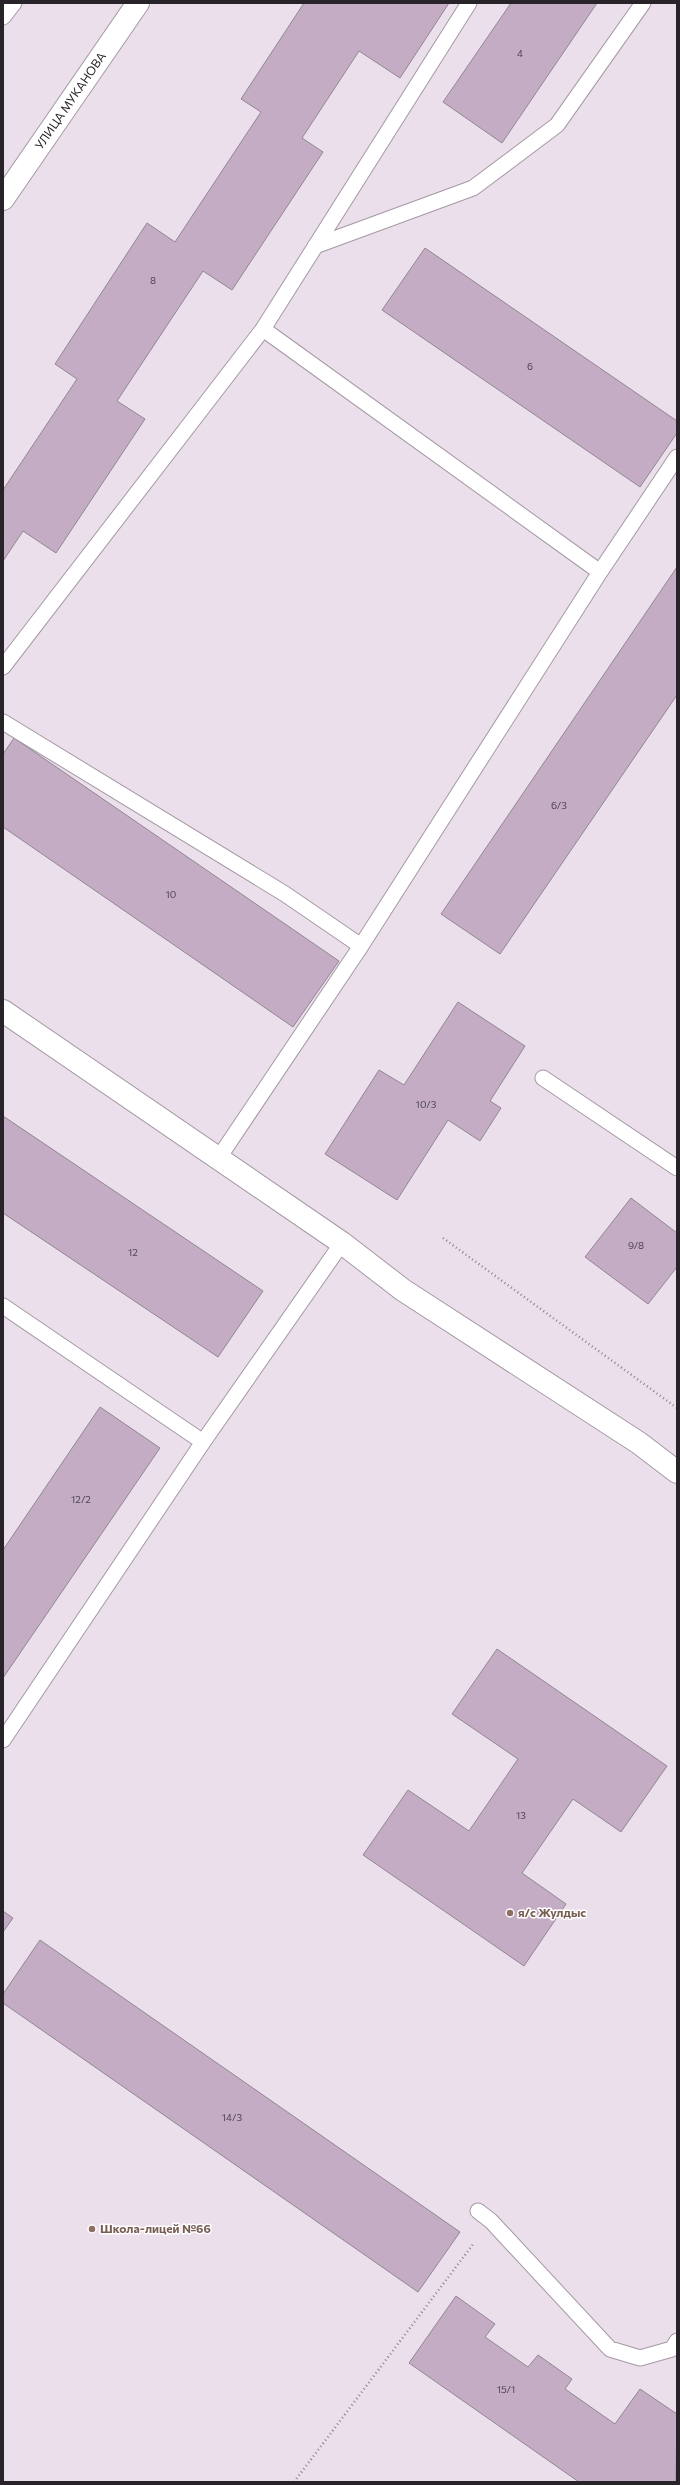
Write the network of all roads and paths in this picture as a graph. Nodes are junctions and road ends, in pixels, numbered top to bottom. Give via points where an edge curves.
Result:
1 (14, 3) edge
2 (138, 3) edge
3 (469, 3) edge
4 (643, 3) edge
5 (3, 17) edge
6 (3, 199) edge
7 (315, 246) junction
8 (263, 329) junction
9 (677, 457) edge
10 (600, 572) junction
11 (3, 667) edge
12 (3, 722) edge
13 (361, 946) junction
14 (3, 1011) edge
15 (543, 1078) dead end
16 (218, 1159) junction
17 (677, 1168) edge
18 (443, 1238) dead end
19 (342, 1243) junction
20 (3, 1306) edge
21 (677, 1408) edge
22 (203, 1442) junction
23 (677, 1472) edge
24 (3, 1740) edge
25 (478, 2211) dead end
26 (491, 2221) junction
27 (677, 2341) edge
28 (294, 2482) edge

1 - 5 lane
2 - 6 street, УЛИЦА МУКАНОВА
3 - 7 lane
4 - 7 lane via 557,125 479,184
7 - 8 lane
8 - 10 lane
8 - 11 lane
9 - 10 lane
10 - 13 lane
12 - 13 lane via 286,894
13 - 16 lane
14 - 16 street
15 - 17 lane
16 - 19 street
18 - 21 path
19 - 22 lane
19 - 23 street via 403,1290 639,1443
20 - 22 lane
22 - 24 lane
25 - 26 lane
26 - 27 lane via 610,2349 640,2358 672,2349
26 - 28 path

